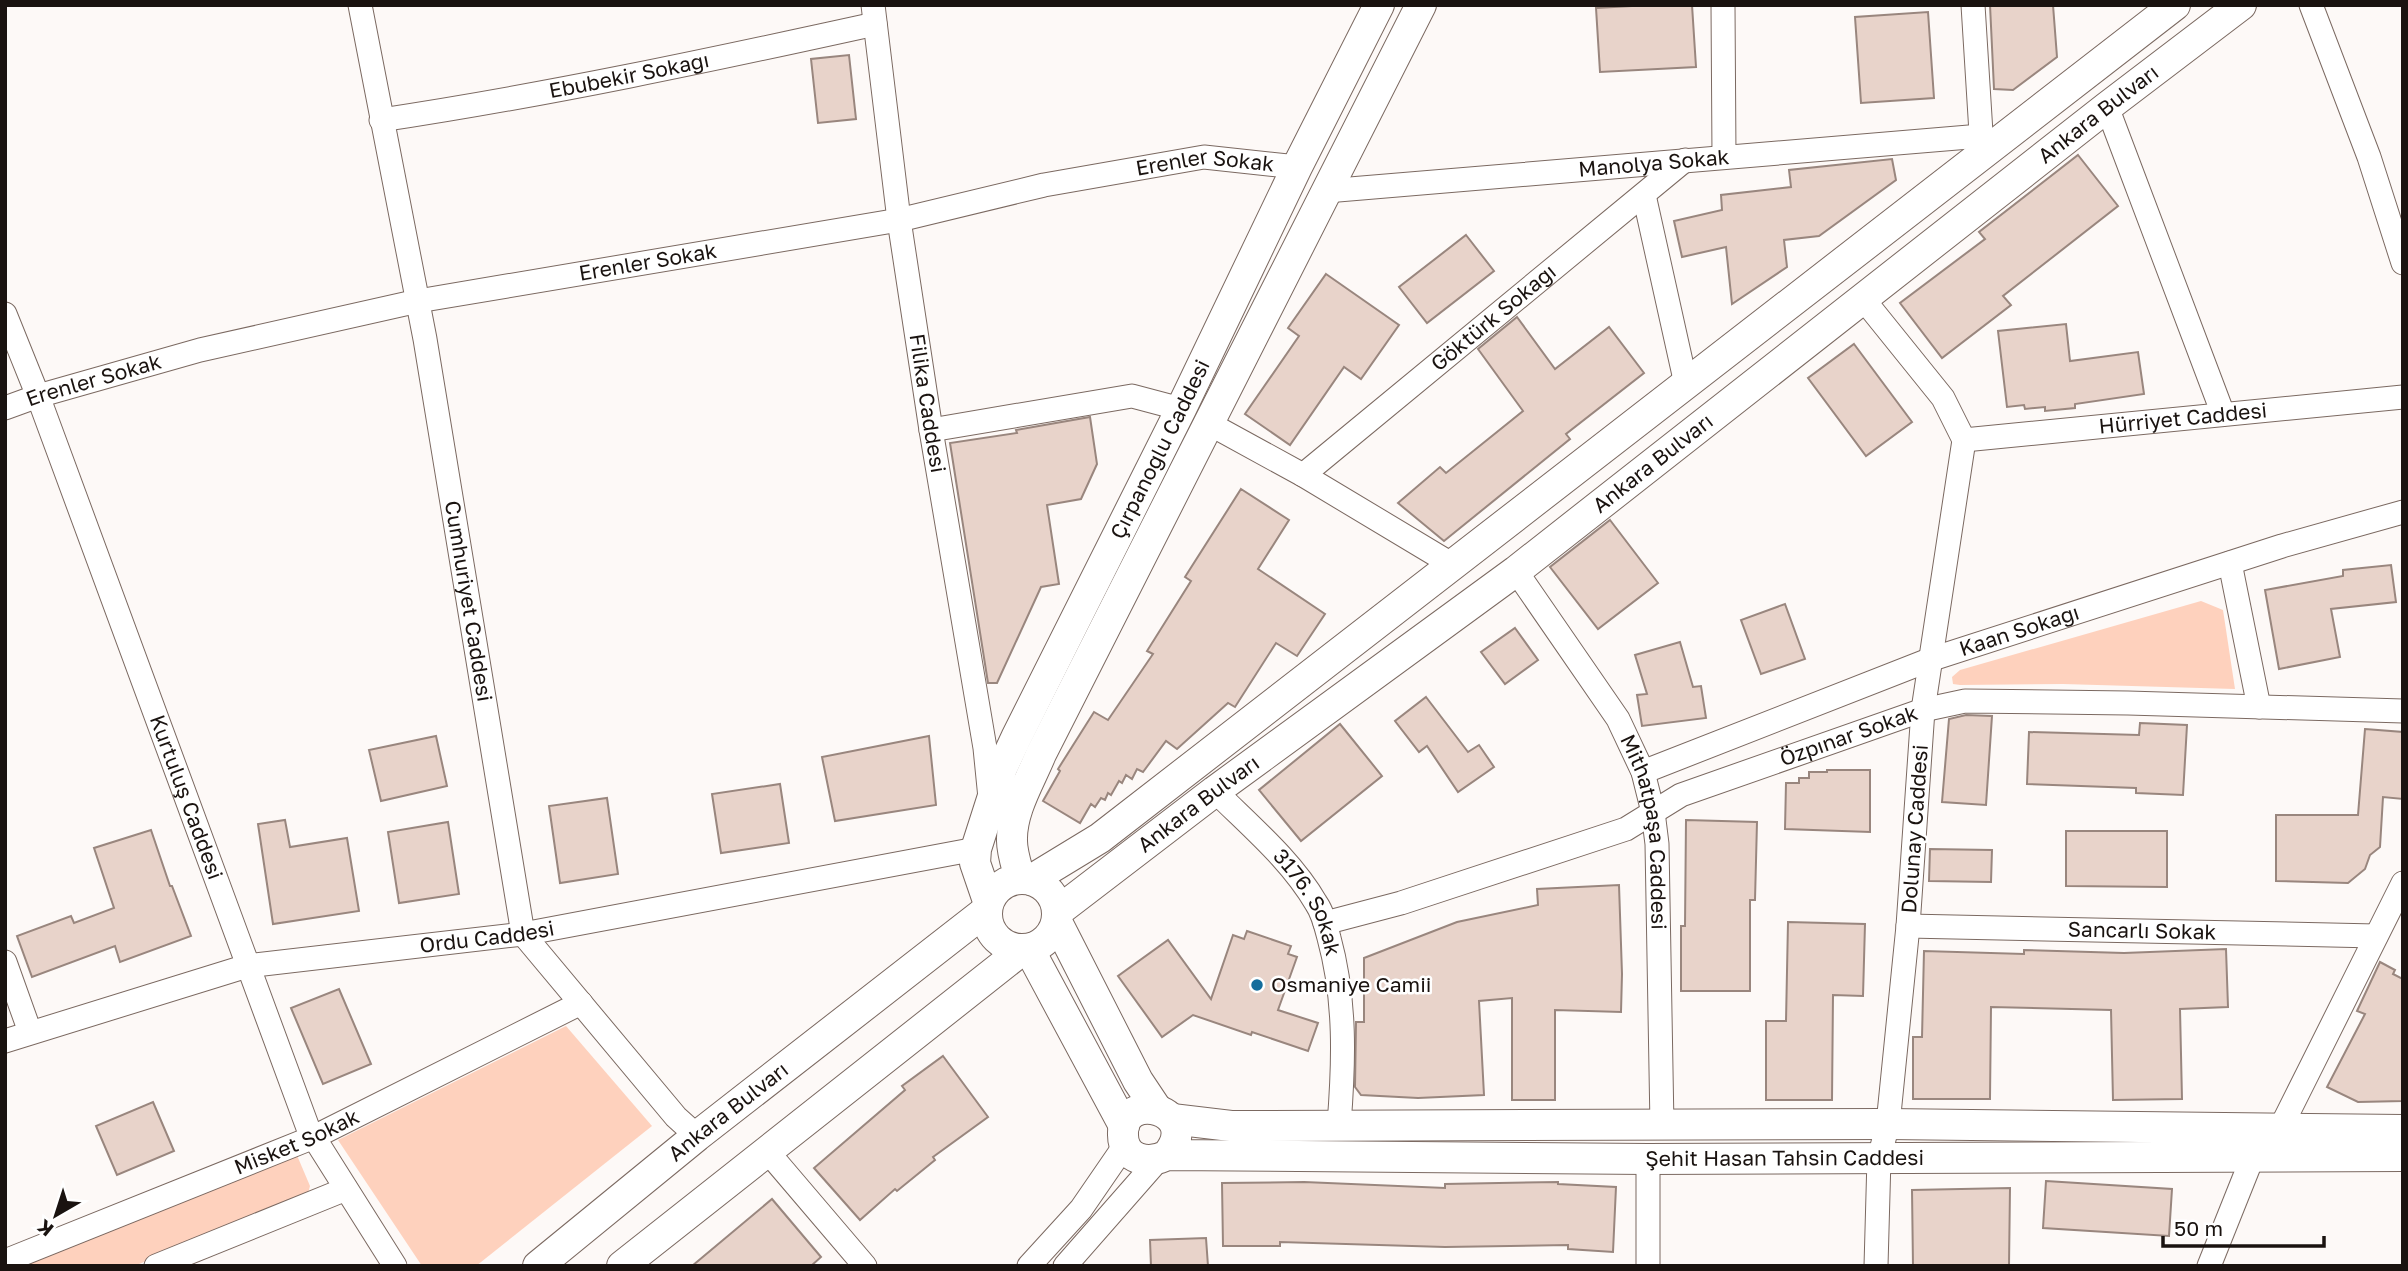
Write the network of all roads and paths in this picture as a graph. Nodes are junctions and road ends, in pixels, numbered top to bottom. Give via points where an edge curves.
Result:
1 (360, 5) edge
2 (1379, 5) edge
3 (1421, 5) edge
4 (1723, 5) edge
5 (1973, 5) edge
6 (2175, 5) edge
7 (2241, 5) edge
8 (2311, 5) edge
9 (874, 15) edge
10 (2107, 107) junction
11 (381, 120) junction
12 (1981, 147) junction
13 (1724, 157) junction
14 (1685, 160) junction
15 (1297, 167) junction
16 (1326, 191) junction
17 (1644, 195) junction
18 (899, 220) junction
19 (2403, 263) edge
20 (1864, 300) junction
21 (418, 301) junction
22 (5, 314) edge
23 (1686, 384) junction
24 (38, 396) junction
25 (2403, 397) edge
26 (5, 408) edge
27 (1181, 409) junction
28 (2223, 414) junction
29 (1208, 424) junction
30 (931, 430) junction
31 (1964, 440) junction
32 (1303, 475) junction
33 (2403, 512) edge
34 (2230, 563) junction
35 (1452, 565) junction
36 (1516, 571) junction
37 (1930, 660) junction
38 (2259, 707) junction
39 (1923, 710) junction
40 (2403, 711) edge
41 (1643, 772) junction
42 (1215, 791) junction
43 (990, 801) junction
44 (1653, 812) junction
45 (976, 849) junction
46 (1025, 879) junction
47 (2403, 883) edge
48 (988, 906) junction
49 (1057, 917) junction
50 (1325, 923) junction
51 (1908, 926) junction
52 (523, 934) junction
53 (2376, 936) junction
54 (1025, 950) junction
55 (5, 961) edge
56 (247, 965) junction
57 (581, 1003) junction
58 (30, 1032) junction
59 (5, 1041) edge
60 (1164, 1114) junction
61 (1888, 1124) junction
62 (1339, 1125) junction
63 (1662, 1126) junction
64 (2280, 1129) junction
65 (2403, 1130) edge
66 (1125, 1135) junction
67 (698, 1136) junction
68 (314, 1137) junction
69 (767, 1151) junction
70 (2253, 1156) junction
71 (2403, 1156) edge
72 (1162, 1158) junction
73 (1879, 1158) junction
74 (1648, 1159) junction
75 (346, 1189) junction
76 (5, 1261) edge
77 (156, 1266) edge
78 (395, 1266) edge
79 (538, 1266) edge
80 (622, 1266) edge
81 (865, 1266) edge
82 (1029, 1266) edge
83 (1065, 1266) edge
84 (1648, 1266) edge
85 (1876, 1266) edge
86 (2209, 1266) edge

1 - 11 street, Cumhuriyet Caddesi
2 - 15 main road, Çırpanoğlu Caddesi
3 - 16 main road, Çırpanoğlu Caddesi
4 - 13 street
5 - 12 street
6 - 12 main road, Ankara Bulvarı
7 - 10 main road, Ankara Bulvarı
8 - 19 street via 2369,157
9 - 11 street, Ebubekir Sokağı via 678,67
9 - 18 street, Filika Caddesi
10 - 20 main road, Ankara Bulvarı
10 - 28 street
11 - 21 street, Cumhuriyet Caddesi
12 - 13 street, Manolya Sokak
12 - 23 main road, Ankara Bulvarı
13 - 14 street, Manolya Sokak
14 - 16 street, Manolya Sokak
14 - 17 street, Göktürk Sokağı
15 - 18 street, Erenler Sokak via 1204,157 1044,185
15 - 27 main road, Çırpanoğlu Caddesi
16 - 29 main road, Çırpanoğlu Caddesi
17 - 23 street
17 - 32 street, Göktürk Sokağı
18 - 21 street, Erenler Sokak
18 - 30 street, Filika Caddesi
20 - 31 street via 1942,398
20 - 36 main road, Ankara Bulvarı
21 - 24 street, Erenler Sokak via 200,349
21 - 52 street, Cumhuriyet Caddesi
22 - 24 street, Kurtuluş Caddesi
23 - 35 main road, Ankara Bulvarı
24 - 26 street, Erenler Sokak
24 - 56 street, Kurtuluş Caddesi
25 - 28 street, Hürriyet Caddesi
27 - 30 street via 1132,396
27 - 43 main road, Çırpanoğlu Caddesi via 1016,738
28 - 31 street, Hürriyet Caddesi
29 - 32 street
29 - 46 main road, Çırpanoğlu Caddesi via 1066,701 1016,813 1012,844
30 - 43 street, Filika Caddesi
31 - 37 street, Dolunay Caddesi
32 - 35 street
33 - 34 street, Kaan Sokağı
34 - 37 street, Kaan Sokağı
34 - 38 street
35 - 46 main road, Ankara Bulvarı via 1100,838
36 - 41 street, Mithatpaşa Caddesi via 1618,719
36 - 42 main road, Ankara Bulvarı
37 - 39 street, Dolunay Caddesi
37 - 41 street, Kaan Sokağı
38 - 39 street, Özpınar Sokak via 1965,701
38 - 40 street, Özpınar Sokak
39 - 44 street, Özpınar Sokak via 1681,796
39 - 51 street, Dolunay Caddesi
41 - 44 street, Mithatpaşa Caddesi
42 - 49 main road, Ankara Bulvarı
42 - 50 street, 3176. Sokak via 1298,877
43 - 45 main road, Çırpanoğlu Caddesi
44 - 50 street, Özpınar Sokak via 1626,829 1401,903
44 - 63 street, Mithatpaşa Caddesi
45 - 48 main road, Çırpanoğlu Caddesi via 975,863
45 - 52 street, Ordu Caddesi
46 - 48 main road, Ankara Bulvarı via 1001,885
46 - 49 main road via 1049,891
47 - 53 street
48 - 54 main road via 988,927 998,941
48 - 67 main road, Ankara Bulvarı
49 - 54 main road, Ankara Bulvarı via 1049,937
49 - 60 main road via 1138,1081
50 - 62 street, 3176. Sokak via 1341,1006 1344,1068
51 - 53 street, Sancarlı Sokak
51 - 61 street, Dolunay Caddesi
52 - 56 street, Ordu Caddesi
52 - 57 street
53 - 64 street
54 - 66 main road
54 - 69 main road, Ankara Bulvarı
55 - 58 street
56 - 58 street, Ordu Caddesi
56 - 68 street, Kurtuluş Caddesi
57 - 67 street via 676,1117
57 - 68 street, Misket Sokak
58 - 59 street, Ordu Caddesi
60 - 62 main road, Şehit Hasan Tahsin Caddesi via 1231,1126
60 - 66 main road via 1146,1108 1137,1111
60 - 72 main road via 1176,1128 1176,1138
61 - 63 main road, Şehit Hasan Tahsin Caddesi
61 - 64 main road, Şehit Hasan Tahsin Caddesi
61 - 73 street, Dolunay Caddesi
62 - 63 main road, Şehit Hasan Tahsin Caddesi
64 - 65 main road, Şehit Hasan Tahsin Caddesi
66 - 72 main road, Şehit Hasan Tahsin Caddesi via 1130,1153 1139,1159
66 - 82 street via 1082,1209
67 - 79 main road, Ankara Bulvarı
68 - 75 street, Kurtuluş Caddesi
68 - 76 street, Misket Sokak
69 - 80 main road, Ankara Bulvarı
69 - 81 street
70 - 71 main road, Şehit Hasan Tahsin Caddesi
70 - 73 main road, Şehit Hasan Tahsin Caddesi
70 - 86 street
72 - 74 main road, Şehit Hasan Tahsin Caddesi
72 - 83 street
73 - 74 main road, Şehit Hasan Tahsin Caddesi
73 - 85 street, Dolunay Caddesi
74 - 84 street
75 - 77 street
75 - 78 street, Kurtuluş Caddesi

